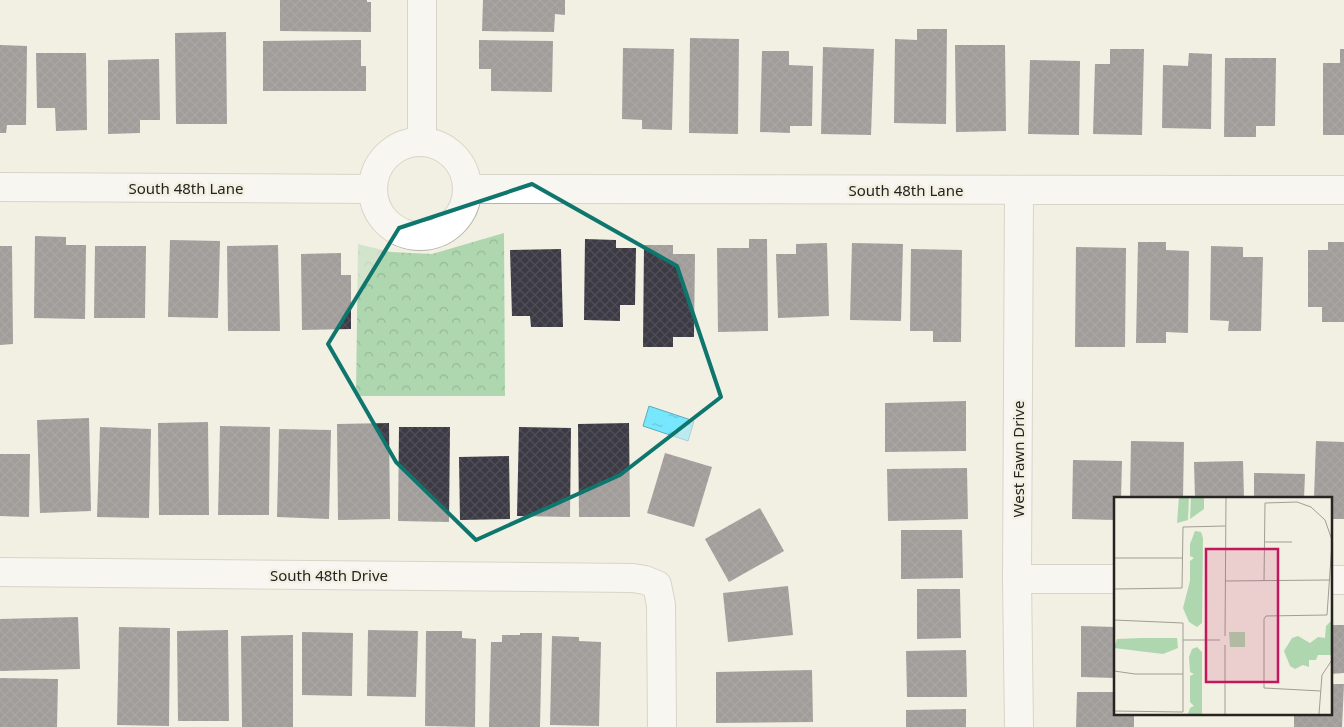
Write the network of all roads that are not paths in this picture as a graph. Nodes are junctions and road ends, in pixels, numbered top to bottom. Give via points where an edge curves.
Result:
1 (422, 0) edge
2 (422, 141) junction
3 (0, 187) edge
4 (373, 189) junction
5 (467, 189) junction
6 (1019, 190) junction
7 (1344, 190) edge
8 (0, 572) edge
9 (1018, 579) junction
10 (1114, 579) edge
11 (662, 727) edge
12 (1019, 727) edge

1 - 2 street
2 - 4 street via 400,146 383,159 377,168
2 - 5 street via 449,151 466,175
3 - 4 street, South 48th Lane
4 - 5 street via 374,202 386,222 408,235 420,236 432,235 453,223 466,202
5 - 6 street, South 48th Lane
6 - 7 street, South 48th Lane
6 - 9 street, West Fawn Drive
8 - 11 street, South 48th Drive via 645,580 657,585 661,604
9 - 10 street
9 - 12 street, West Fawn Drive

